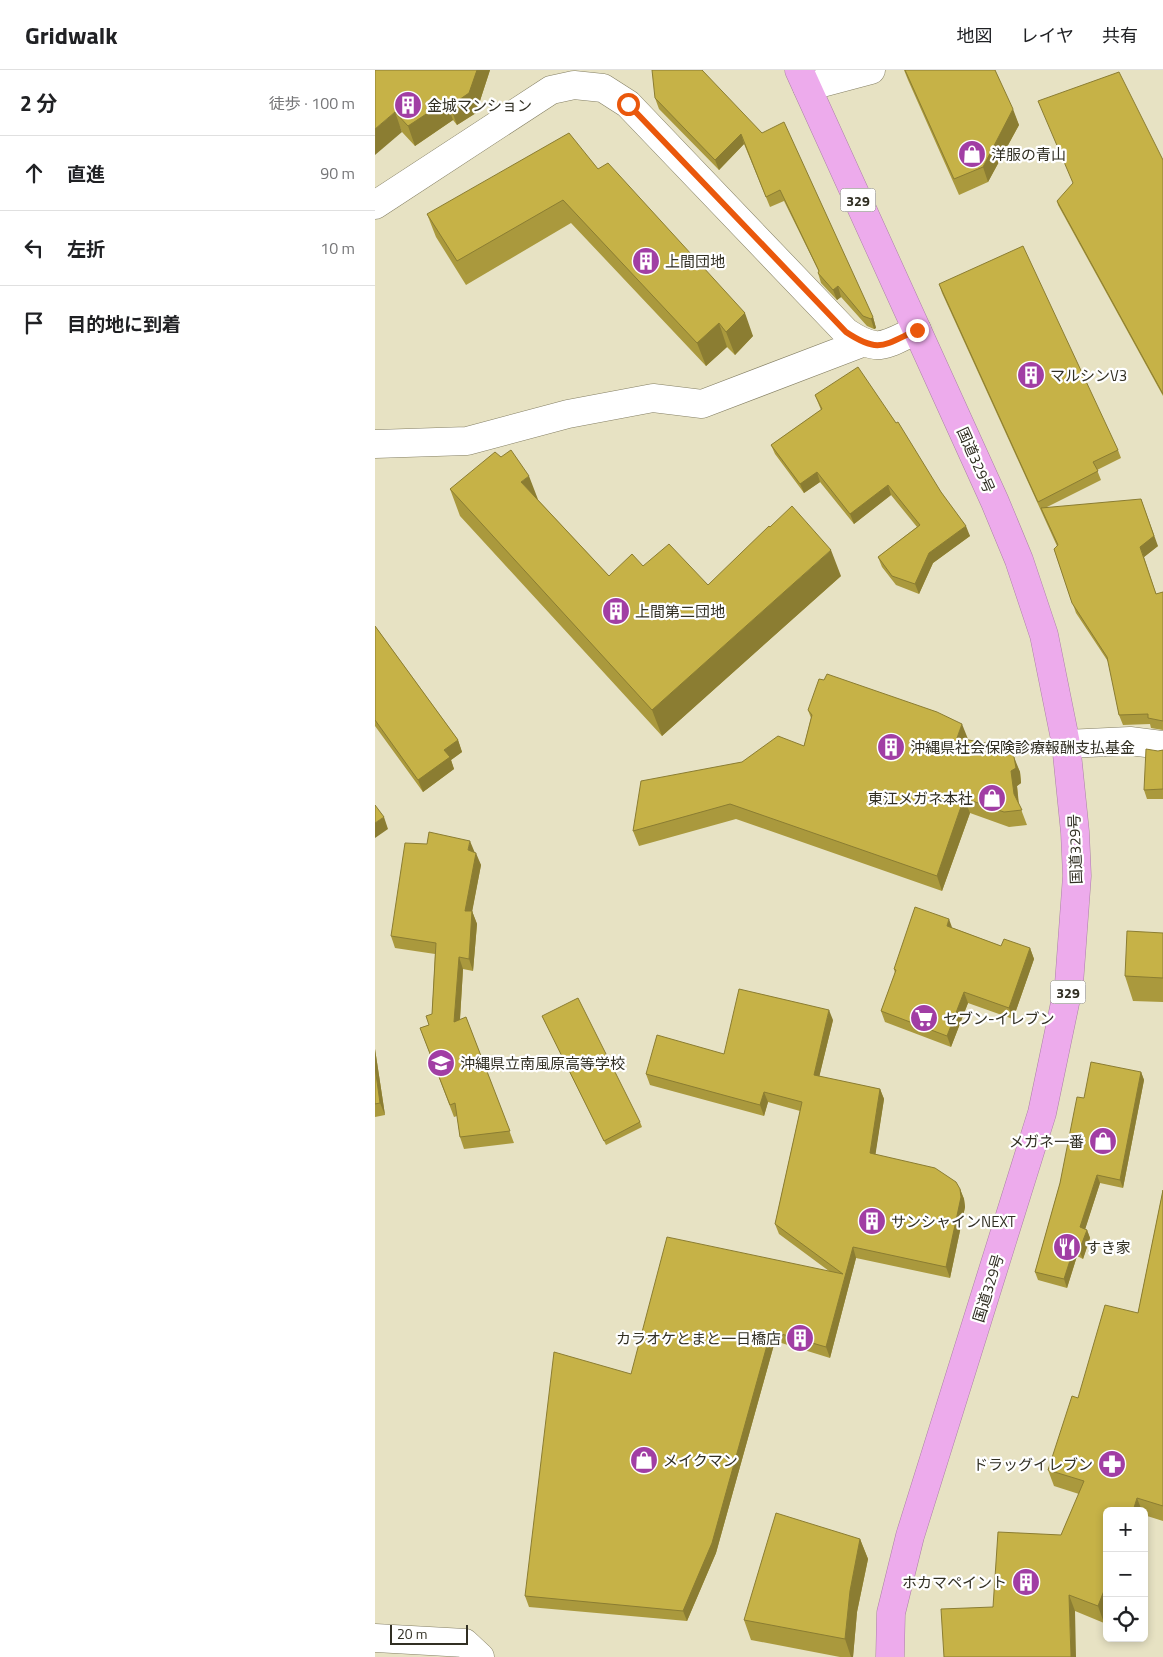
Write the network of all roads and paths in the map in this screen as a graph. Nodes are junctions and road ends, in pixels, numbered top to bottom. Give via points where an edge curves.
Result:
1 (871, 70) edge
2 (803, 78) edge
3 (375, 205) edge
4 (917, 330) junction
5 (862, 343) junction
6 (375, 444) edge
7 (1066, 744) junction
8 (1163, 745) edge
9 (375, 1638) edge
10 (480, 1657) edge
11 (890, 1657) edge

1 - 2 street
2 - 4 highway, 国道329号 / 329
3 - 5 street via 551,90 574,86 603,88 628,104 839,325
4 - 5 street via 880,346
4 - 7 highway, 国道329号 / 329 via 1019,560 1044,635
5 - 6 street via 703,404 653,398 568,414 467,441
7 - 8 street via 1130,741
7 - 11 highway, 国道329号 / 329 via 1077,876 1069,984 1042,1113 910,1536 891,1613
9 - 10 street via 465,1643

